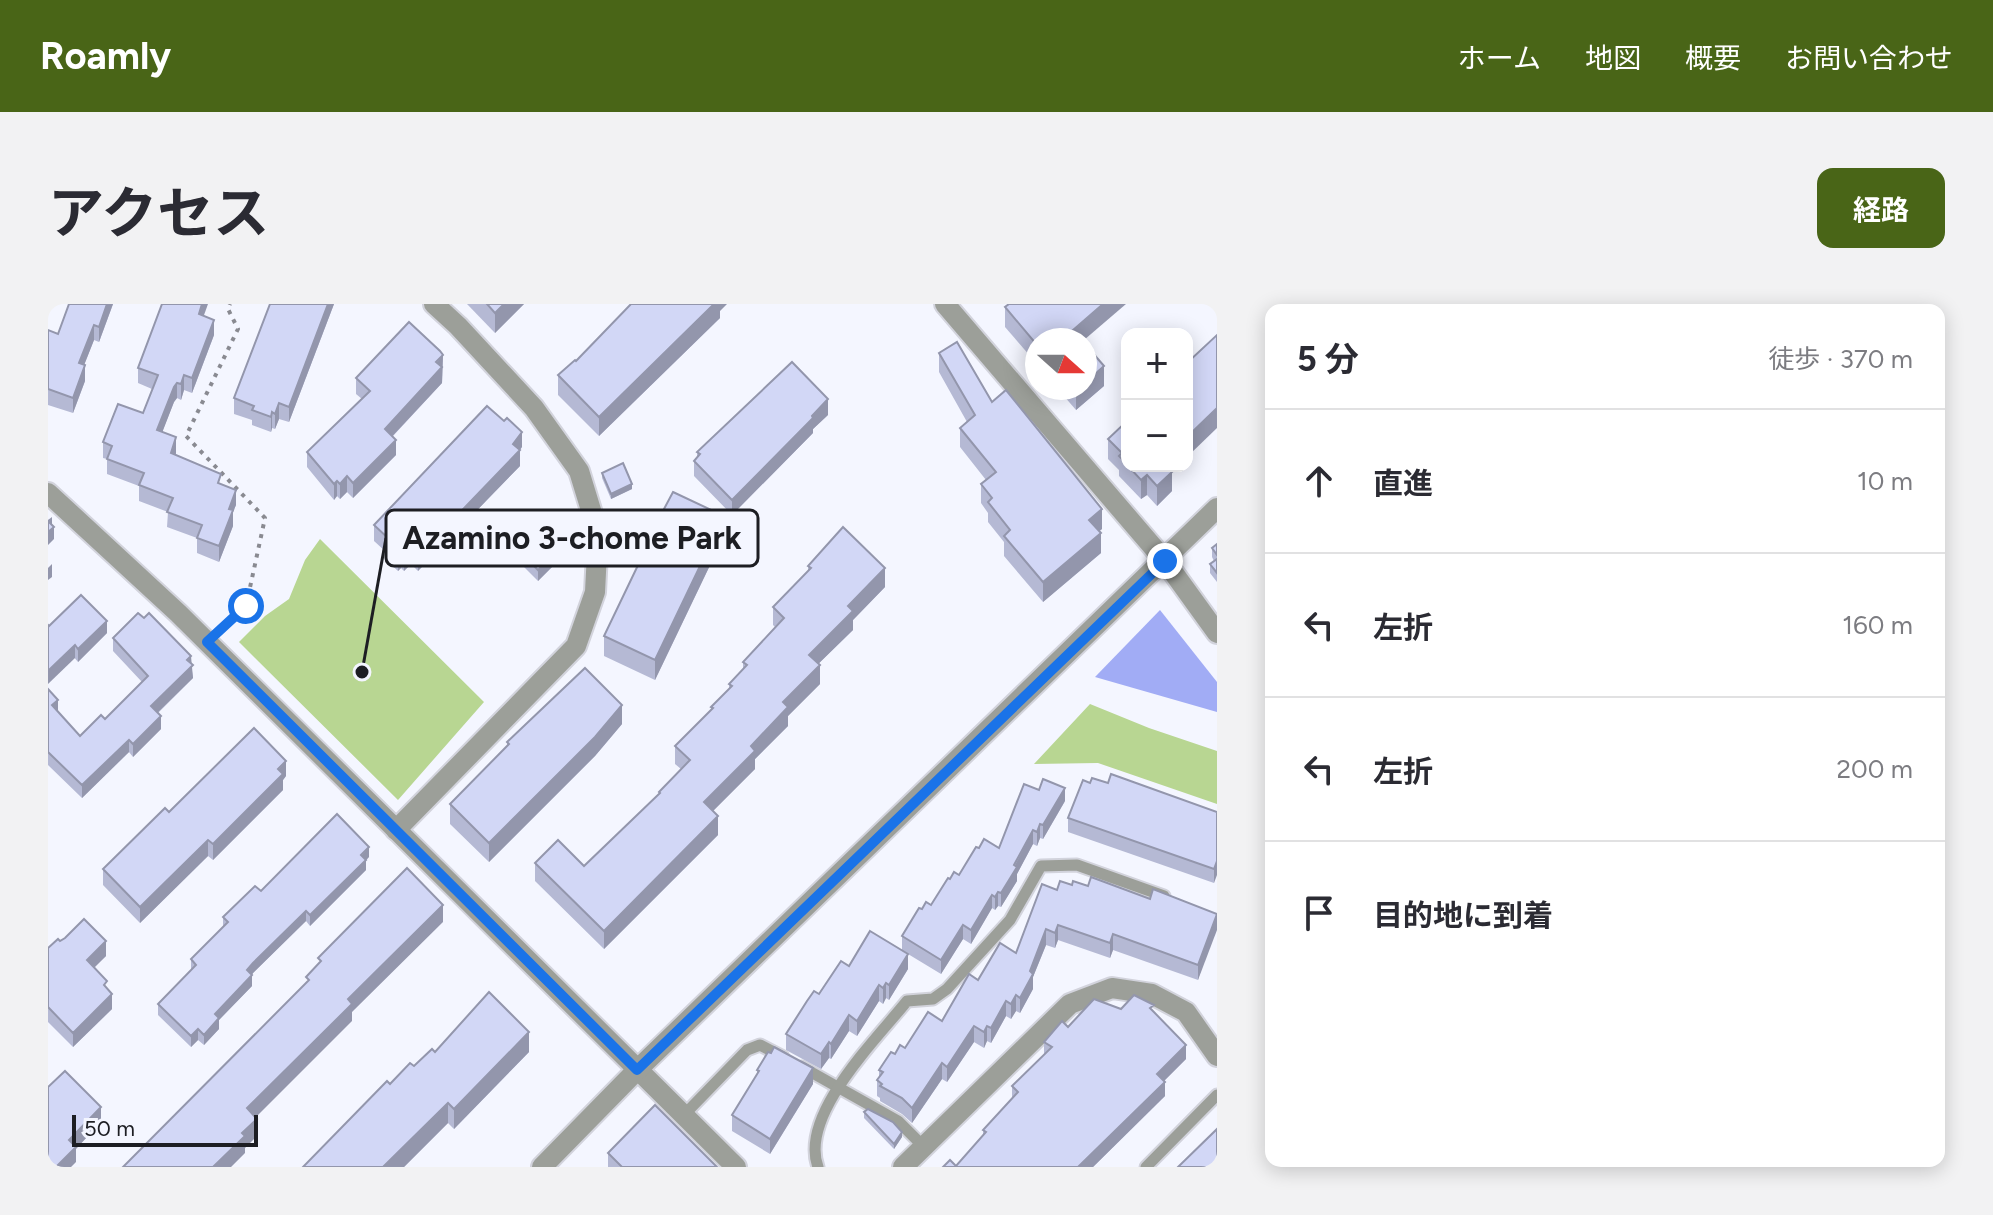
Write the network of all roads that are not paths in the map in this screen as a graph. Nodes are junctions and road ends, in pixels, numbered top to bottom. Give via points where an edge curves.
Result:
1 (434, 304) edge
2 (945, 304) edge
3 (48, 493) edge
4 (1217, 508) edge
5 (1165, 561) junction
6 (1217, 633) edge
7 (396, 830) junction
8 (1175, 900) edge
9 (1217, 1056) edge
10 (637, 1070) junction
11 (838, 1088) junction
12 (1217, 1095) edge
13 (683, 1116) junction
14 (924, 1147) junction
15 (542, 1167) edge
16 (736, 1167) edge
17 (818, 1167) edge
18 (903, 1167) edge
19 (1146, 1167) edge

1 - 7 street via 534,408 579,471 598,533 595,592 576,646
2 - 5 street
3 - 7 street
4 - 5 street
5 - 6 street
5 - 10 street
7 - 10 street
8 - 11 lane via 1077,865 1041,866 1010,920 958,978 933,999 907,1001
9 - 14 street via 1186,1012 1152,994 1112,988 1070,1004
10 - 13 street
10 - 15 street
11 - 13 lane via 760,1045 747,1050
11 - 14 lane via 898,1121
11 - 17 lane via 821,1115 814,1155
12 - 19 lane
13 - 16 street
14 - 18 street

